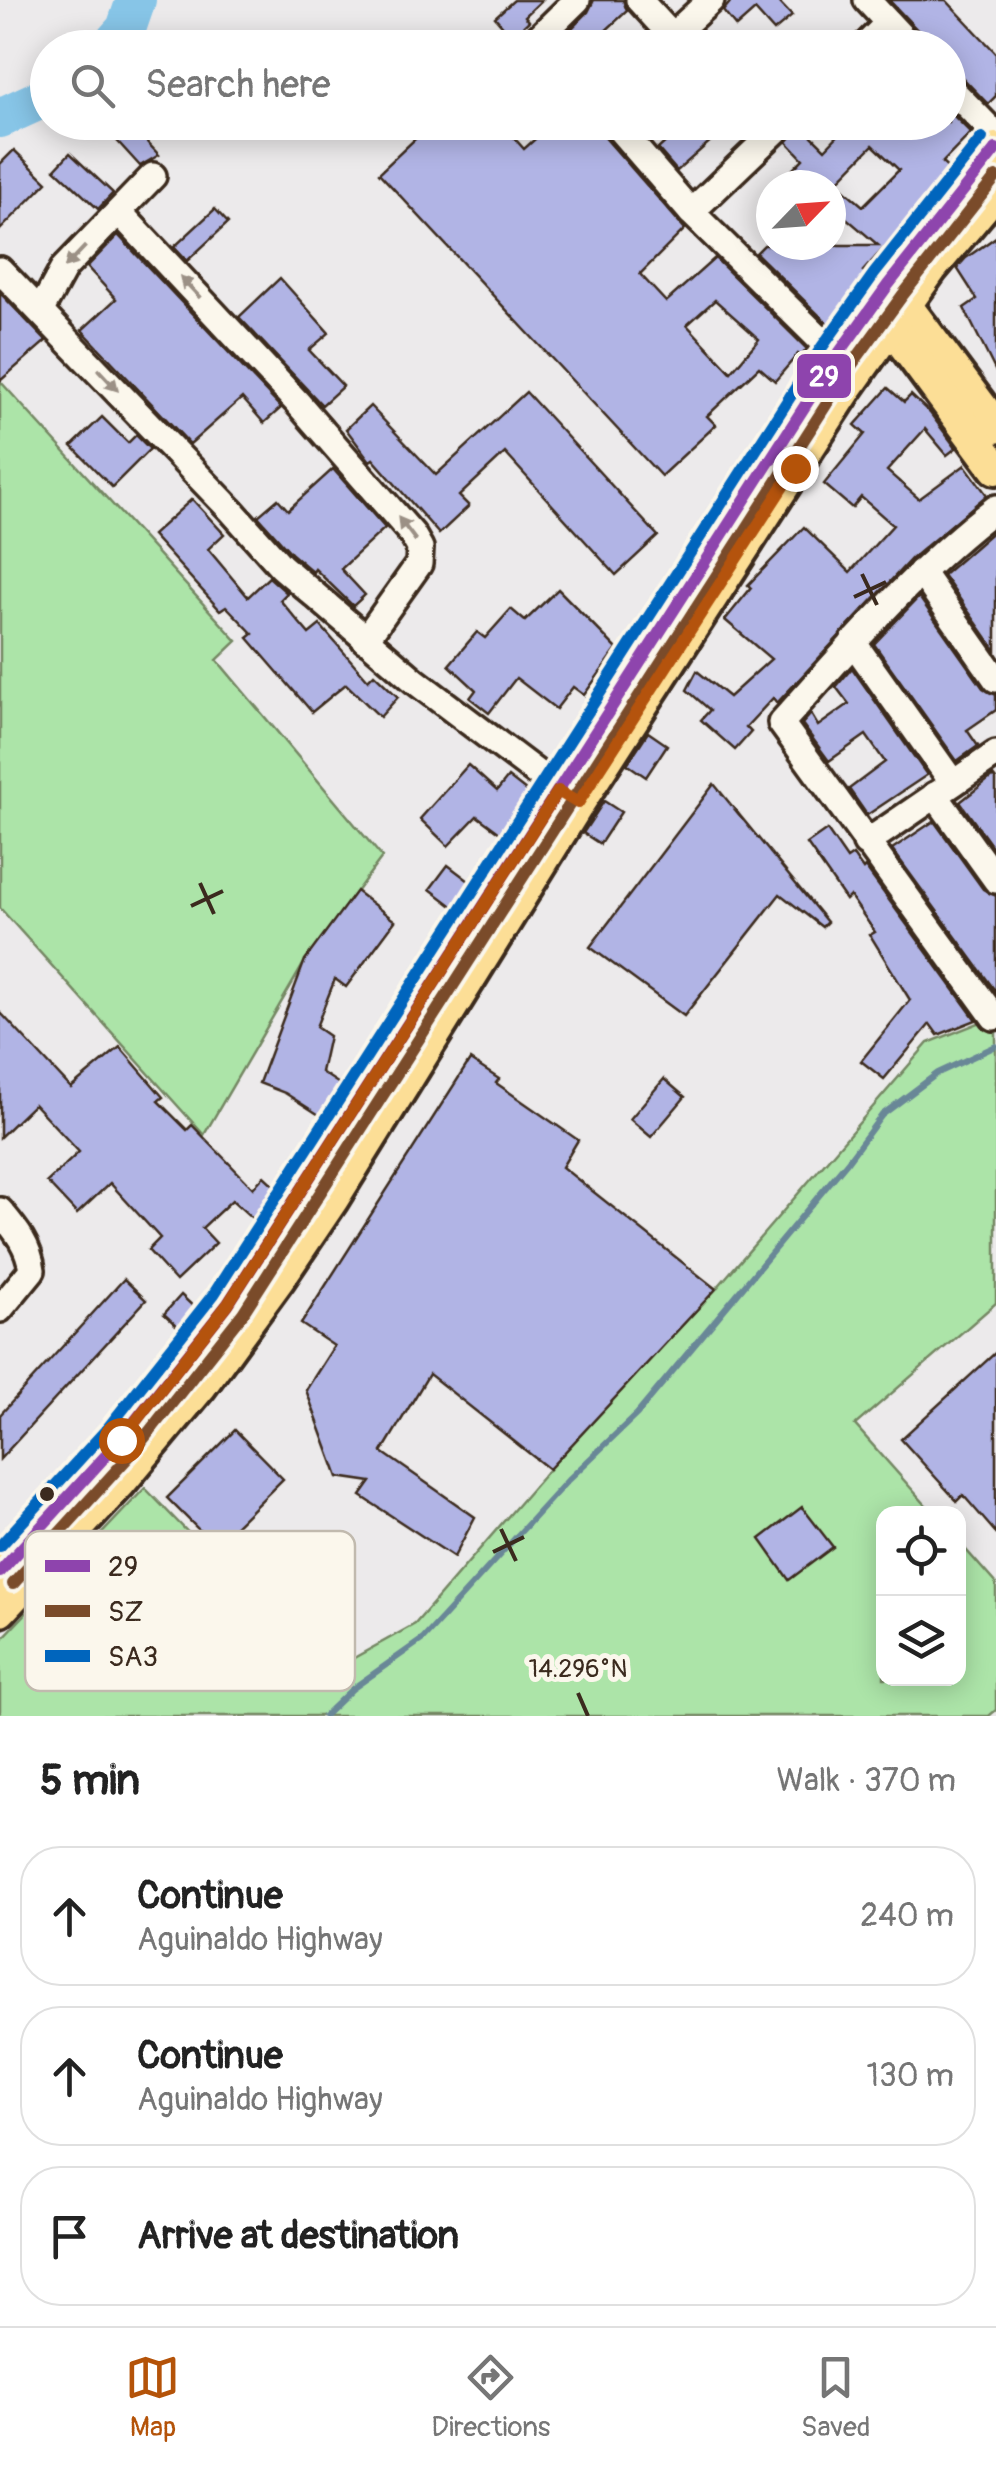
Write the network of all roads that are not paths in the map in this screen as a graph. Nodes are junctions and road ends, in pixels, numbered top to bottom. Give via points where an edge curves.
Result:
1 (577, 0) edge
2 (639, 0) edge
3 (711, 0) edge
4 (867, 0) edge
5 (888, 23) junction
6 (546, 30) edge
7 (658, 30) edge
8 (678, 30) edge
9 (881, 30) edge
10 (895, 30) edge
11 (966, 105) edge
12 (996, 136) edge
13 (629, 140) edge
14 (766, 140) edge
15 (996, 149) edge
16 (154, 176) dead end
17 (996, 190) edge
18 (119, 212) junction
19 (691, 212) junction
20 (0, 270) edge
21 (892, 309) junction
22 (41, 310) junction
23 (837, 356) junction
24 (996, 427) edge
25 (996, 468) edge
26 (996, 508) edge
27 (922, 572) junction
28 (365, 640) junction
29 (853, 642) junction
30 (996, 679) edge
31 (994, 760) edge
32 (944, 788) junction
33 (568, 797) junction
34 (866, 843) junction
35 (996, 880) edge
36 (994, 1017) edge
37 (0, 1211) edge
38 (0, 1310) edge
39 (51, 1531) edge
40 (25, 1564) edge
41 (3, 1593) edge

1 - 6 street
2 - 7 street
3 - 8 street
4 - 5 street
5 - 9 street
5 - 10 street
11 - 12 street
13 - 19 street
14 - 19 street
15 - 21 main road
16 - 18 street
17 - 21 main road
18 -> 22 street via 64,268
28 -> 18 street via 419,564 412,534
19 - 23 street
20 - 22 street
21 - 23 main road
21 - 24 main road
21 - 25 main road
21 - 33 main road
22 -> 28 street via 281,566
23 - 33 main road
26 - 27 street
27 - 29 street
27 - 30 street
28 - 33 street
29 - 32 street
29 - 34 street via 781,723
31 - 32 street
32 - 34 street
32 - 35 street
33 - 39 main road via 238,1312 121,1440
34 - 36 street
37 - 38 street via 19,1234 32,1270
40 - 41 main road

